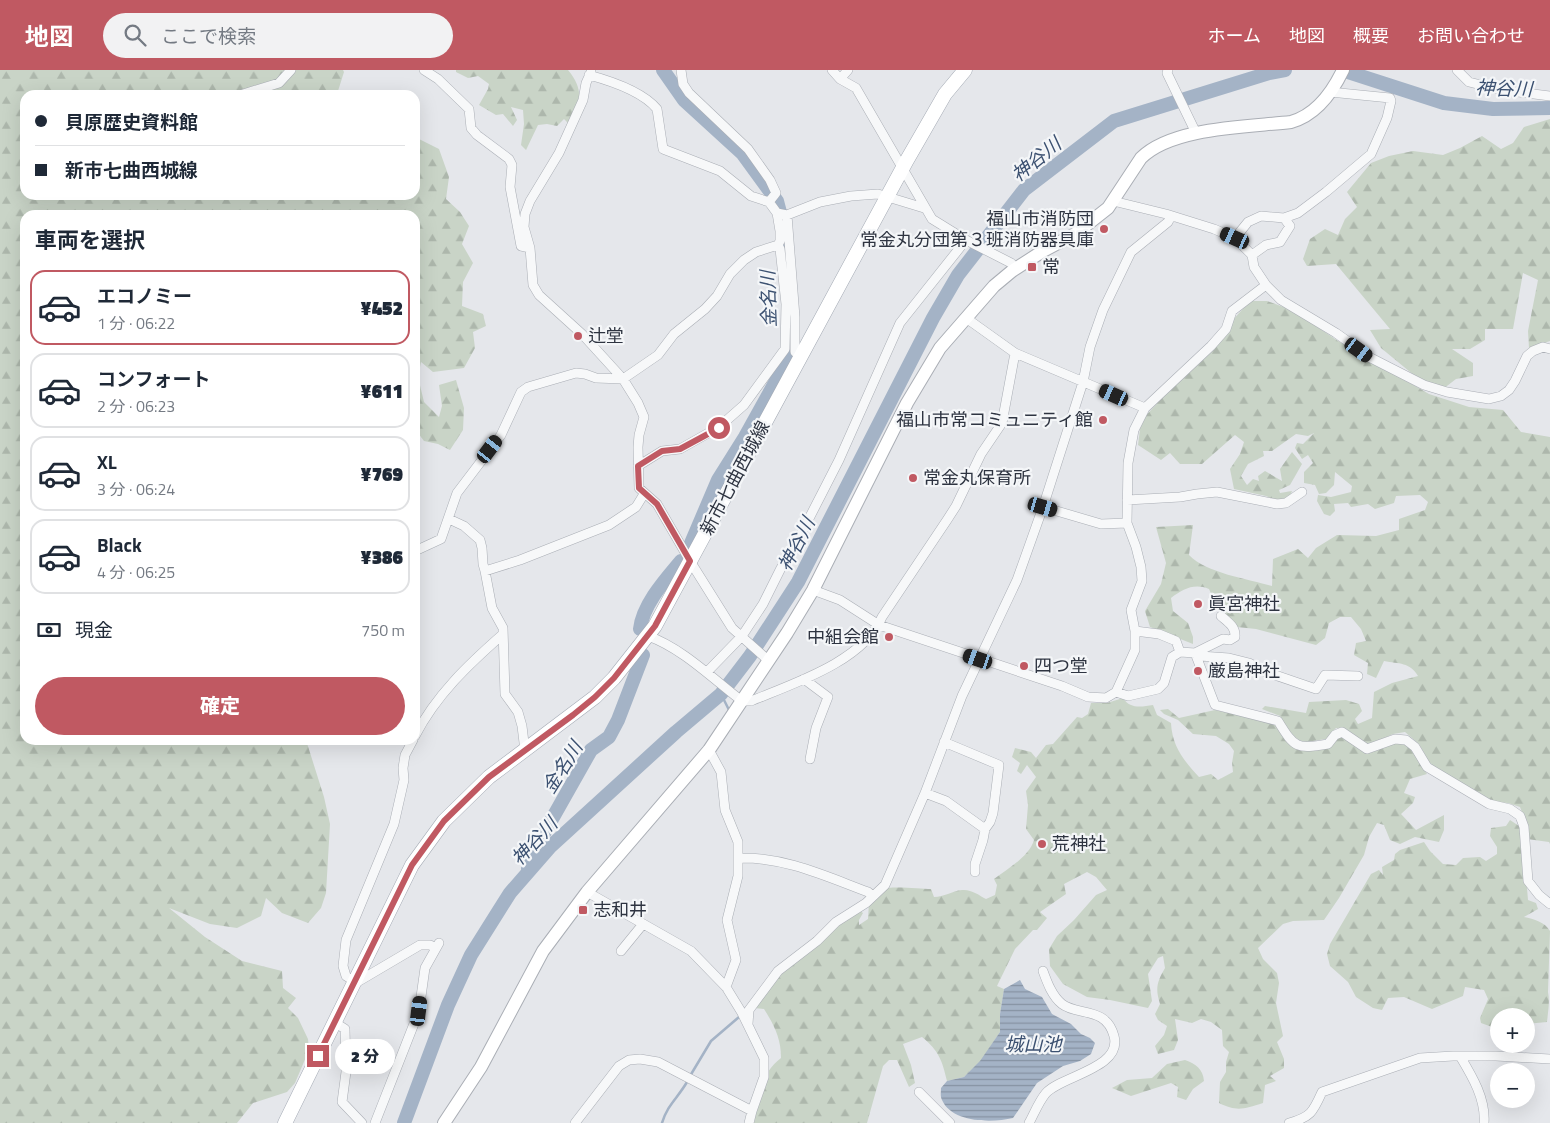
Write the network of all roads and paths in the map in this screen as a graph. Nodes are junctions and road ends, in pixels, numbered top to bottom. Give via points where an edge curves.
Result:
1 (291, 70) edge
2 (424, 70) edge
3 (681, 70) edge
4 (832, 70) edge
5 (848, 70) edge
6 (965, 70) edge
7 (1168, 70) edge
8 (1343, 70) edge
9 (1457, 70) edge
10 (591, 72) edge
11 (840, 79) junction
12 (1333, 88) junction
13 (256, 90) edge
14 (1550, 96) edge
15 (1196, 133) junction
16 (903, 168) junction
17 (887, 198) junction
18 (1113, 201) junction
19 (769, 202) junction
20 (924, 208) junction
21 (777, 213) junction
22 (787, 214) junction
23 (1171, 216) junction
24 (1284, 218) junction
25 (1235, 238) junction
26 (966, 240) junction
27 (778, 245) junction
28 (530, 248) junction
29 (1252, 255) junction
30 (1016, 268) junction
31 (1266, 285) junction
32 (966, 318) junction
33 (1550, 349) edge
34 (1015, 353) junction
35 (800, 356) junction
36 (623, 379) junction
37 (1083, 382) junction
38 (1145, 408) junction
39 (638, 466) junction
40 (1302, 492) dead end
41 (644, 494) junction
42 (1127, 500) junction
43 (1043, 507) junction
44 (449, 519) junction
45 (1127, 523) junction
46 (420, 549) edge
47 (690, 561) junction
48 (486, 571) junction
49 (813, 590) junction
50 (1221, 616) dead end
51 (879, 625) junction
52 (1135, 631) junction
53 (502, 635) junction
54 (648, 636) junction
55 (742, 636) junction
56 (1180, 652) junction
57 (1195, 652) junction
58 (978, 659) junction
59 (769, 661) junction
60 (707, 672) junction
61 (1358, 676) dead end
62 (804, 679) junction
63 (1116, 692) junction
64 (741, 700) junction
65 (420, 720) edge
66 (944, 742) junction
67 (410, 745) edge
68 (709, 750) junction
69 (525, 751) junction
70 (810, 758) dead end
71 (925, 792) junction
72 (985, 829) junction
73 (738, 858) junction
74 (975, 872) dead end
75 (587, 892) junction
76 (874, 896) junction
77 (1550, 904) edge
78 (644, 924) junction
79 (621, 951) dead end
80 (1043, 971) dead end
81 (354, 981) junction
82 (726, 987) junction
83 (334, 1022) junction
84 (748, 1024) junction
85 (1460, 1056) junction
86 (1550, 1060) edge
87 (919, 1092) dead end
88 (752, 1110) junction
89 (285, 1123) edge
90 (362, 1123) edge
91 (375, 1123) edge
92 (444, 1123) edge
93 (575, 1123) edge
94 (749, 1123) edge
95 (950, 1123) edge
96 (1029, 1123) edge
97 (1289, 1123) edge
98 (1484, 1123) edge

1 - 13 street via 279,83
2 - 28 street via 438,79 468,109 470,128 509,159 512,165 510,186 521,246
3 - 19 street via 683,84 689,92 748,149 770,180 776,192
4 - 11 street
5 - 11 street
6 - 16 main road, 新市七曲西城線 via 937,107
7 - 15 street
8 - 12 street
9 - 14 street via 1469,82
10 - 19 street via 643,97 658,109 663,148 720,170 751,196
10 - 28 street via 583,100 563,144 525,214 524,227
11 - 16 street via 856,88
12 - 15 street via 1320,106 1300,120
12 - 24 street via 1390,98 1388,118 1370,154 1298,213
15 - 18 street via 1147,152
16 - 17 main road, 新市七曲西城線
16 - 20 street
17 - 20 street
17 - 22 street via 878,194 851,196 820,202
17 - 35 main road, 新市七曲西城線
18 - 23 street
18 - 30 street via 1075,234
19 - 21 street
20 - 26 street via 932,219
21 - 22 street
21 - 27 street
22 - 35 street via 795,352
23 - 25 street
23 - 37 street via 1131,252 1125,262 1090,347
24 - 25 street via 1261,216 1248,222
24 - 29 street via 1290,226 1280,242 1266,245
25 - 29 street
26 - 30 street
26 - 55 street via 900,322 840,460 763,604
27 - 36 street via 744,260 730,274 717,296 674,334 658,355
27 - 39 street via 786,304 785,349 744,406 719,428 680,449 662,451
28 - 36 street via 533,284 539,295 582,334
29 - 31 street via 1254,267
30 - 32 street via 994,286
31 - 33 street via 1281,300 1371,358 1424,385 1448,392 1489,399 1501,396 1515,381 1527,356 1543,347
31 - 38 street via 1232,311 1226,329 1211,346
32 - 34 street
32 - 49 street via 940,348 907,403
34 - 37 street
34 - 51 street via 1002,423 981,454 952,513
35 - 47 main road, 新市七曲西城線
36 - 39 street via 644,417 639,435
36 - 44 street via 576,373 528,386 521,392 501,435 457,492
37 - 38 street
37 - 43 street
38 - 42 street via 1134,430 1128,463
39 - 41 street via 639,488
40 - 42 street via 1286,503 1277,504 1217,492
41 - 47 street via 657,504
41 - 48 street via 636,507 609,525
42 - 45 street
43 - 45 street via 1101,524
43 - 58 street via 1017,580
44 - 46 street via 441,539
44 - 48 street via 464,526 480,540
45 - 52 street via 1141,567 1142,581 1131,610
47 - 54 main road, 新市七曲西城線
47 - 55 street via 732,628
48 - 53 street via 492,608 503,628
49 - 51 street via 840,600
49 - 59 street
50 - 57 street via 1236,632 1235,637
51 - 58 street
51 - 62 street via 841,661
52 - 56 street via 1159,634 1176,642
52 - 63 street via 1135,650
53 - 65 street via 456,677
53 - 69 street via 504,694 518,712
54 - 60 street via 658,639
54 - 69 main road, 新市七曲西城線 via 595,697
55 - 59 street
55 - 60 street
56 - 57 street
56 - 63 street via 1172,657 1164,683 1158,689 1128,696
57 - 61 street via 1200,656 1249,663 1316,689 1325,675
57 - 77 street via 1215,705 1278,721 1297,746 1328,744 1342,732 1367,748 1395,739 1406,740 1415,747 1427,768 1489,804 1515,812 1524,827 1528,881
58 - 63 street via 1062,686 1088,698 1106,698
58 - 66 street
59 - 64 street
60 - 64 street
62 - 64 street via 752,701
62 - 70 street via 828,697 816,728
64 - 68 street
66 - 71 street
66 - 72 street via 999,765 993,813
67 - 81 street via 405,755 404,780 394,824 346,940 343,966 346,976
68 - 73 street via 721,772 725,810 738,842
68 - 75 street
69 - 81 main road, 新市七曲西城線 via 489,777 439,828 412,865
71 - 72 street via 946,800
71 - 76 street via 885,885
72 - 74 street
73 - 76 street via 760,858 797,865
73 - 82 street via 738,876 727,920 736,960
75 - 78 street
75 - 92 street via 543,951 481,1067
76 - 84 street via 836,922 817,941 778,970 749,1010
78 - 79 street
78 - 82 street via 691,951
80 - 96 street via 1056,998 1063,1005 1097,1014 1114,1034 1115,1044 1097,1067 1046,1093
81 - 83 main road, 新市七曲西城線
81 - 91 street via 360,981 420,945 437,946 425,968 419,1011
82 - 84 street
83 - 89 main road, 新市七曲西城線
83 - 90 street via 345,1029 346,1072 342,1102
84 - 88 street via 764,1058 764,1077
85 - 86 street
85 - 97 street via 1420,1058 1322,1092 1313,1111 1304,1119
85 - 98 street via 1476,1083 1484,1109
87 - 95 street
88 - 93 street via 658,1062 640,1059 629,1060 619,1066
88 - 94 street

